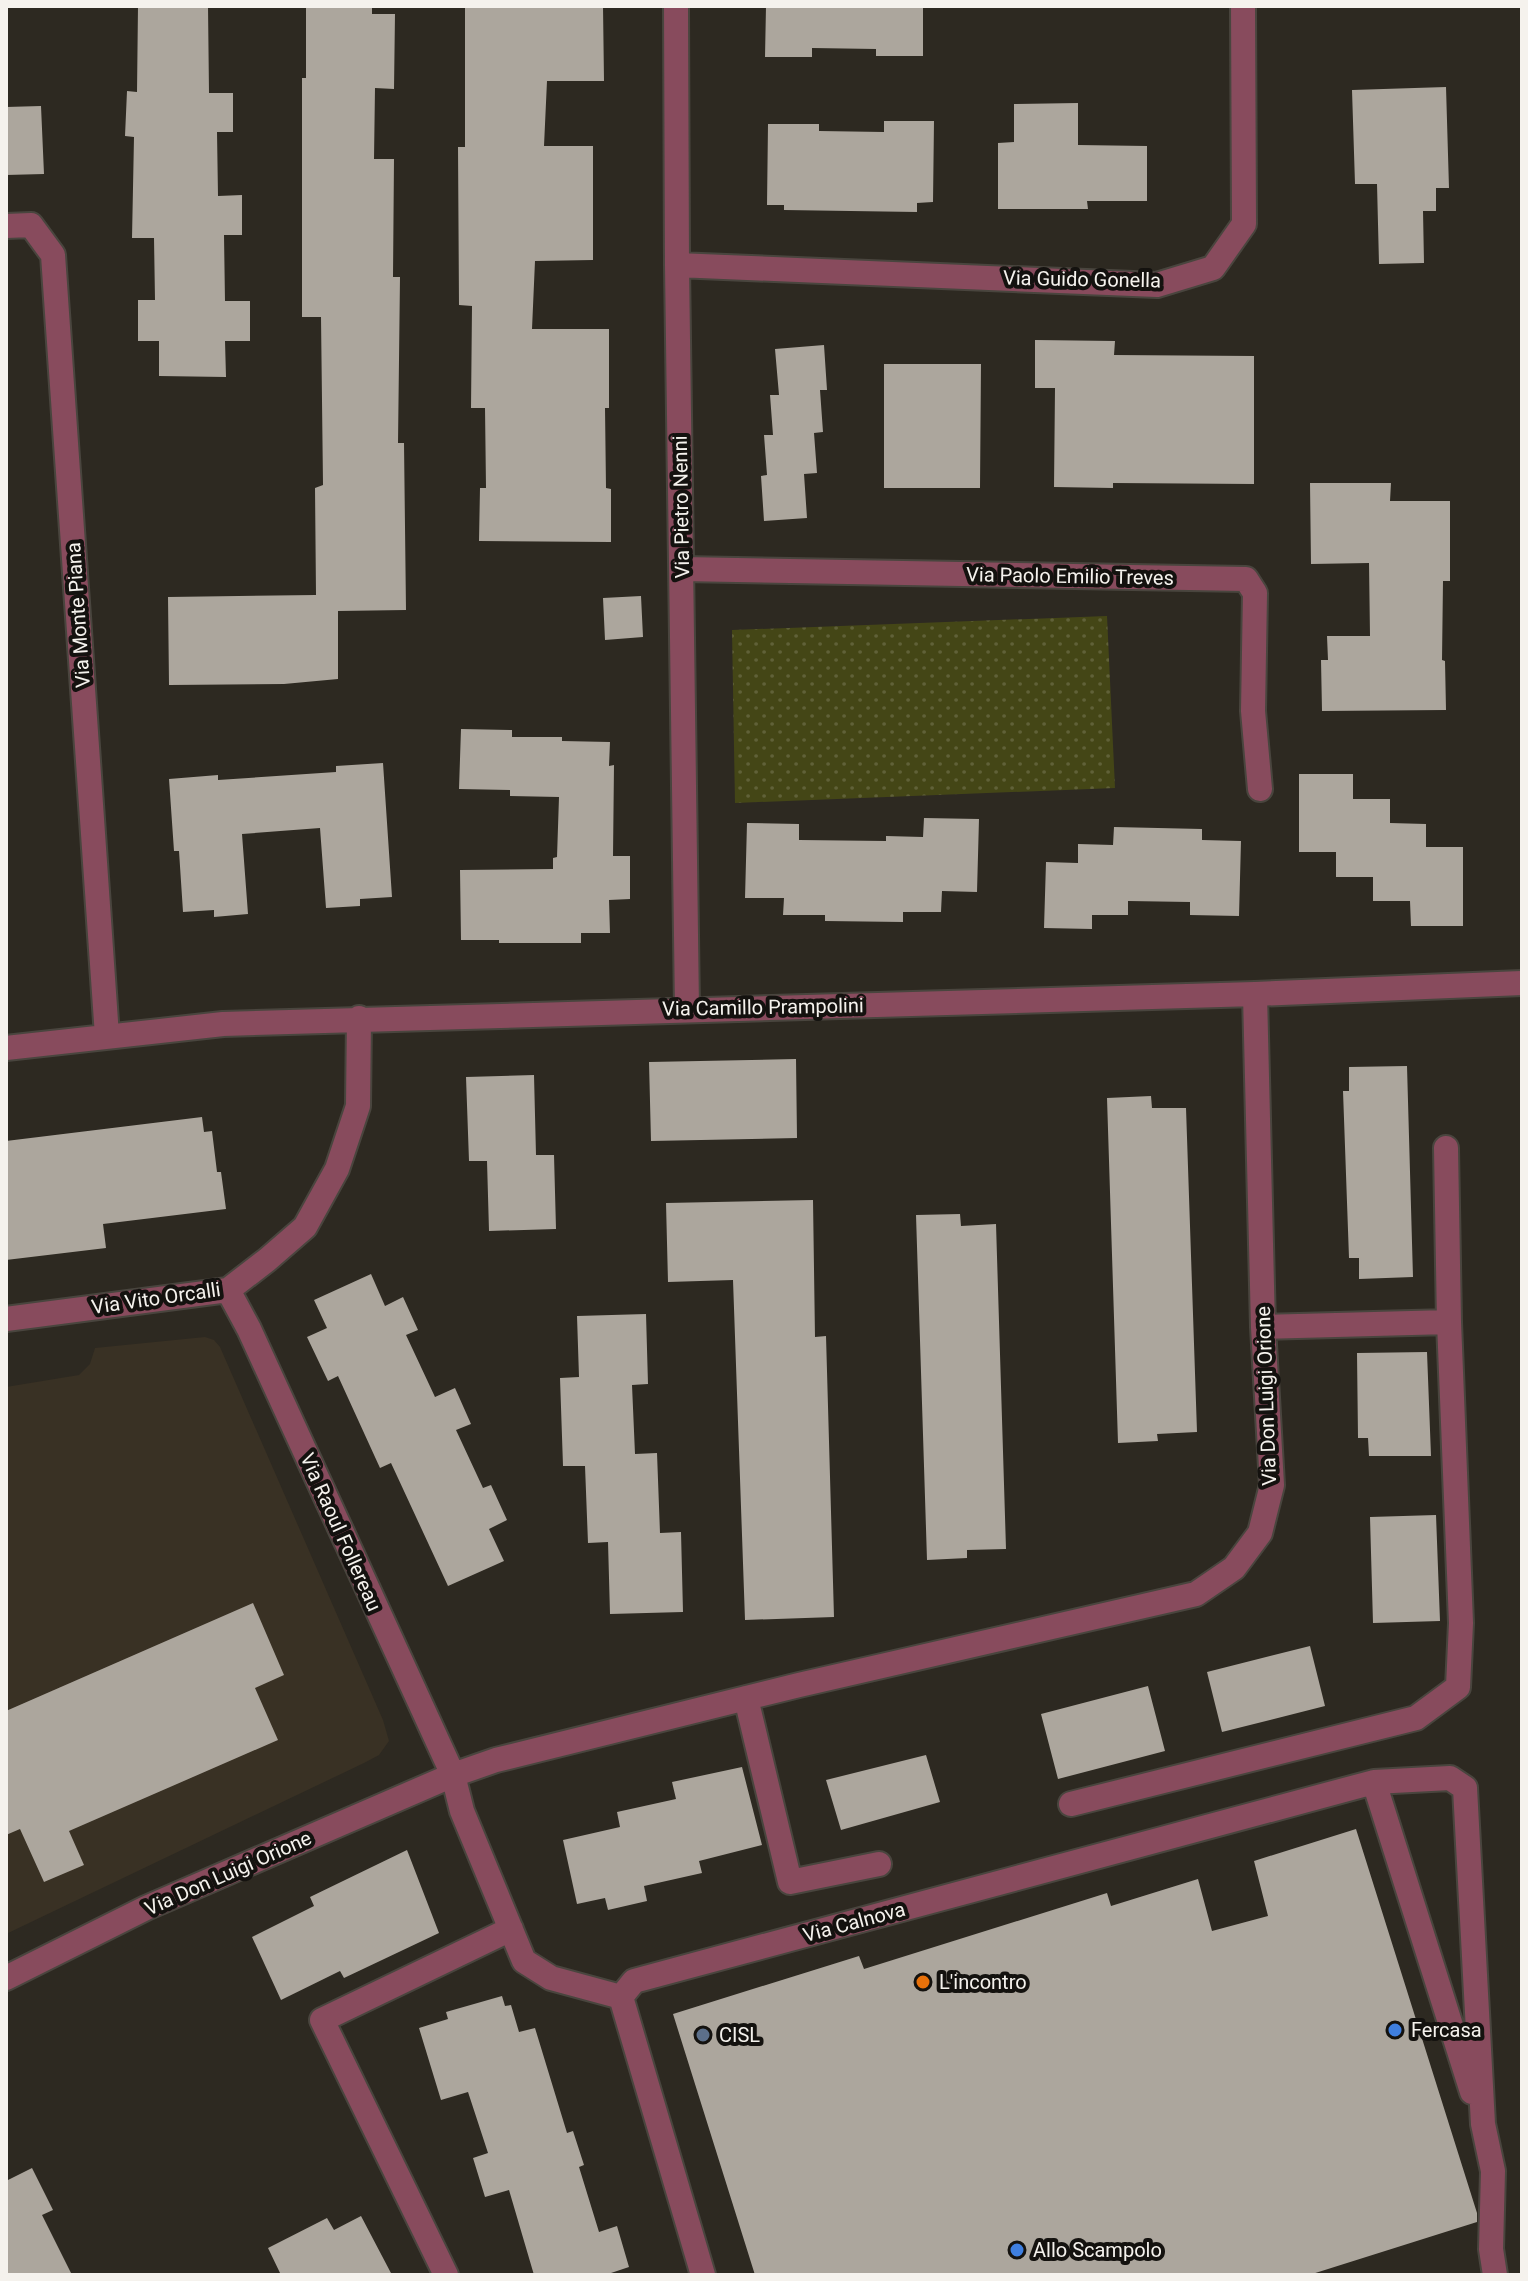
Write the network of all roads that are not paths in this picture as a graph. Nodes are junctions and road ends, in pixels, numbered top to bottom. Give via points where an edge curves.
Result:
1 (676, 6) edge
2 (1243, 6) edge
3 (6, 226) edge
4 (677, 265) junction
5 (682, 569) junction
6 (1260, 789) dead end
7 (1522, 983) edge
8 (1255, 994) junction
9 (687, 1009) junction
10 (359, 1018) junction
11 (107, 1036) junction
12 (6, 1048) edge
13 (1446, 1148) dead end
14 (228, 1290) junction
15 (6, 1319) edge
16 (1449, 1322) junction
17 (1263, 1327) junction
18 (746, 1698) junction
19 (453, 1775) junction
20 (1374, 1782) junction
21 (1071, 1804) dead end
22 (879, 1864) dead end
23 (511, 1929) junction
24 (6, 1978) edge
25 (621, 1997) junction
26 (1483, 2124) junction
27 (446, 2275) edge
28 (703, 2275) edge
29 (1495, 2275) edge

1 - 4 street, Via Pietro Nenni
2 - 4 street, Via Guido Gonella via 1244,224 1213,268 1157,285
3 - 11 street, Via Monte Piana via 31,225 53,255
4 - 5 street, Via Pietro Nenni
5 - 6 street, Via Paolo Emilio Treves via 1246,579 1255,593 1253,711
5 - 9 street, Via Pietro Nenni
7 - 8 street, Via Camillo Prampolini
8 - 9 street, Via Camillo Prampolini
8 - 17 street, Via Don Luigi Orione
9 - 10 street, Via Camillo Prampolini
10 - 11 street, Via Camillo Prampolini
10 - 14 street, Via Vito Orcalli via 358,1106 337,1169 305,1227
11 - 12 street, Via Camillo Prampolini
13 - 16 street
14 - 15 street, Via Vito Orcalli
14 - 19 street, Via Raoul Follereau
16 - 17 street
16 - 21 street via 1461,1623 1458,1687 1416,1718
17 - 18 street, Via Don Luigi Orione via 1272,1485 1260,1533 1234,1568 1196,1594
18 - 19 street, Via Don Luigi Orione
18 - 22 street via 790,1882
19 - 23 street via 462,1811
19 - 24 street, Via Don Luigi Orione via 146,1908
20 - 25 street, Via Calnova via 634,1981
20 - 26 street, Via Calnova
20 - 26 street, Via Calnova via 1450,1778 1465,1788
23 - 25 street via 524,1961 551,1978
23 - 27 street via 322,2020
25 - 28 street
26 - 29 street, Via Calnova via 1493,2171

